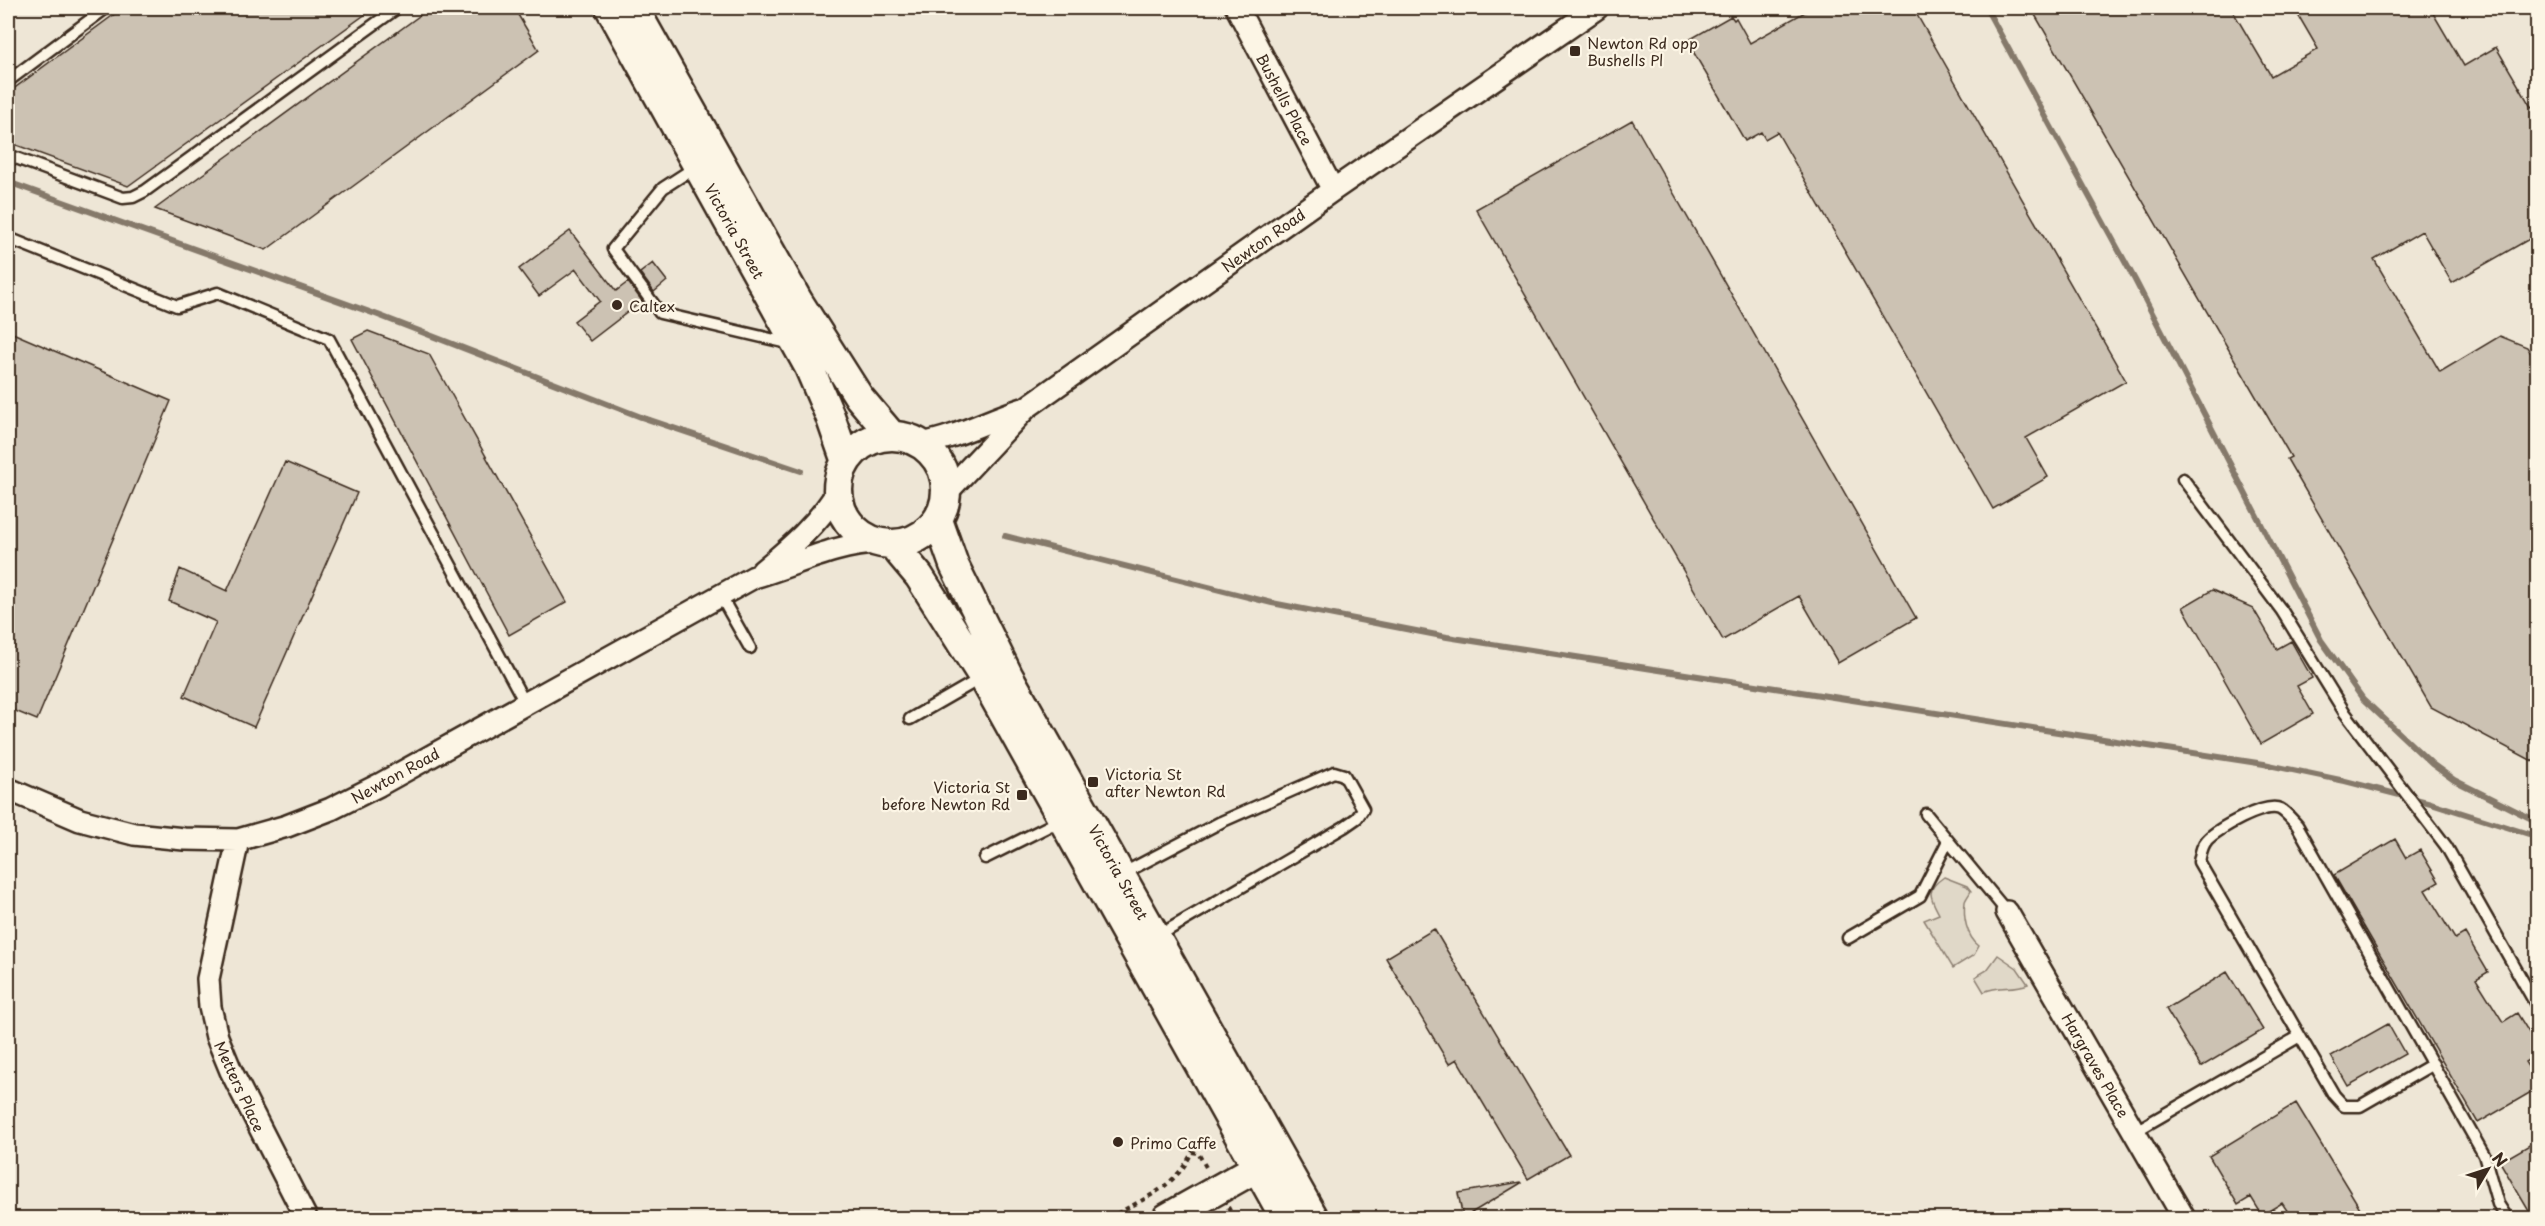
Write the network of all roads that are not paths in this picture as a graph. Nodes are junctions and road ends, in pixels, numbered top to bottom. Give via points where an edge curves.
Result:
1 (106, 8) edge
2 (397, 8) edge
3 (610, 8) edge
4 (634, 8) edge
5 (1237, 8) edge
6 (1597, 8) edge
7 (8, 81) edge
8 (8, 155) edge
9 (698, 165) junction
10 (1333, 190) junction
11 (8, 238) edge
12 (798, 346) junction
13 (1026, 408) junction
14 (892, 436) junction
15 (920, 444) junction
16 (846, 462) junction
17 (2183, 479) dead end
18 (838, 491) junction
19 (946, 493) junction
20 (938, 520) junction
21 (885, 543) junction
22 (754, 577) junction
23 (720, 595) junction
24 (750, 648) dead end
25 (983, 677) junction
26 (525, 702) junction
27 (910, 719) dead end
28 (8, 789) edge
29 (1926, 814) dead end
30 (1064, 818) junction
31 (238, 840) junction
32 (1948, 841) junction
33 (985, 858) dead end
34 (1120, 874) junction
35 (2007, 912) joint
36 (1156, 937) junction
37 (1848, 938) dead end
38 (2538, 1008) edge
39 (2300, 1036) junction
40 (2433, 1064) junction
41 (2134, 1132) junction
42 (1268, 1162) junction
43 (306, 1218) edge
44 (1167, 1218) edge
45 (1285, 1218) edge
46 (1314, 1218) edge
47 (2184, 1218) edge
48 (2507, 1218) edge

1 - 7 lane
2 - 8 lane via 133,197 123,198
3 - 9 main road, Victoria Street
4 - 14 main road, Victoria Street via 798,301 859,397
5 - 10 street, Bushells Place
6 - 10 street, Newton Road
9 - 12 main road, Victoria Street
9 - 12 lane via 663,188 613,249 660,313
10 - 13 street, Newton Road
11 - 26 lane via 177,306 218,293 329,339
12 - 16 main road, Victoria Street
13 - 15 street via 988,420 964,433
13 - 19 street, Newton Road
14 - 15 main road
14 - 16 main road via 866,443
15 - 19 main road via 940,465
16 - 18 main road
17 - 38 lane via 2282,611 2345,713 2446,846
18 - 21 main road via 840,505 855,530
18 - 22 street, Newton Road via 801,539
19 - 20 main road
20 - 21 main road via 910,542
20 - 34 main road, Victoria Street via 977,616
21 - 22 street, Newton Road via 856,543 832,549
21 - 25 main road, Victoria Street via 919,576
22 - 23 street, Newton Road
23 - 24 lane
23 - 26 street, Newton Road
25 - 27 lane
25 - 30 main road, Victoria Street
26 - 31 street, Newton Road via 331,809
28 - 31 street, Newton Road via 80,820 134,834
29 - 32 lane
30 - 33 lane
30 - 42 main road, Victoria Street
31 - 43 street, Metters Place via 208,979 210,1007 231,1071
32 - 35 lane
32 - 37 lane via 1920,896
34 - 36 main road, Victoria Street
34 - 36 lane via 1221,822 1334,772 1344,775 1363,809 1357,818
35 - 41 street, Hargraves Place
36 - 42 main road, Victoria Street
39 - 40 lane via 2344,1106 2360,1106
39 - 40 lane via 2199,862 2209,838 2266,807 2280,809 2297,825
39 - 41 lane
40 - 48 lane via 2484,1155 2498,1204
41 - 47 street, Hargraves Place
42 - 44 main road
42 - 45 main road, Victoria Street
42 - 46 main road, Victoria Street

